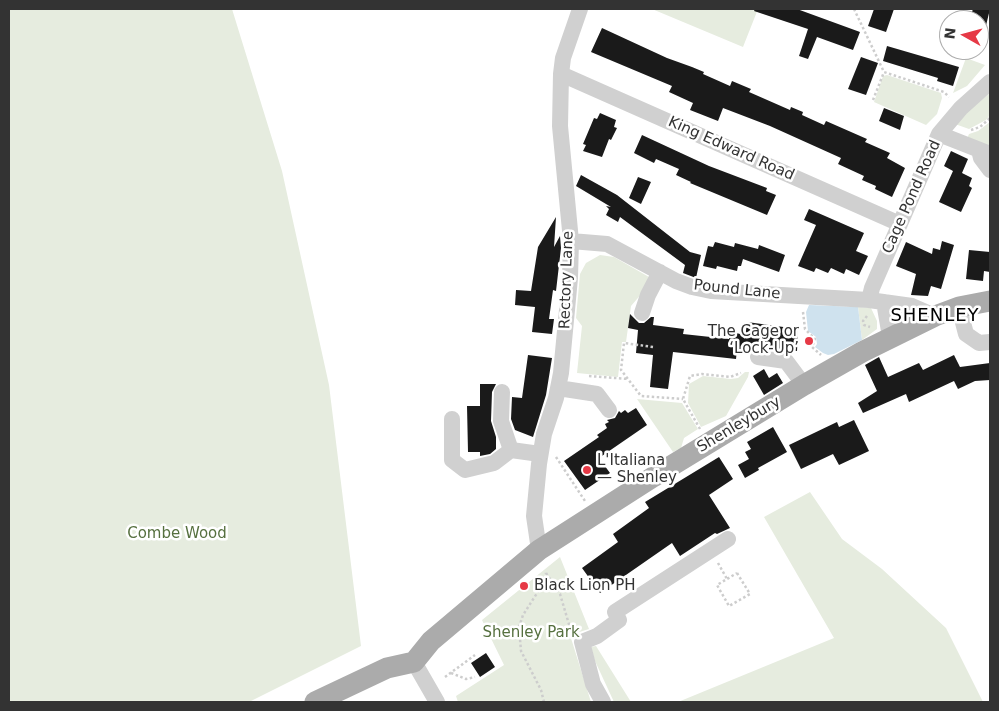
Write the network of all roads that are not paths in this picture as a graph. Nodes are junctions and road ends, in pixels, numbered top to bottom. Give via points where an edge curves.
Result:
1 (580, 9) edge
2 (561, 74) junction
3 (990, 82) edge
4 (939, 134) junction
5 (985, 152) edge
6 (990, 170) edge
7 (900, 224) junction
8 (571, 241) junction
9 (660, 272) junction
10 (877, 301) junction
11 (990, 301) edge
12 (959, 307) junction
13 (642, 313) dead end
14 (935, 316) junction
15 (890, 337) junction
16 (990, 342) edge
17 (758, 357) dead end
18 (559, 381) junction
19 (804, 385) junction
20 (502, 392) dead end
21 (609, 410) dead end
22 (452, 419) dead end
23 (542, 446) junction
24 (511, 450) junction
25 (728, 540) dead end
26 (543, 564) junction
27 (414, 662) junction
28 (315, 702) edge
29 (437, 702) edge
30 (603, 702) edge

1 - 2 street, Rectory Lane via 563,58
2 - 7 street, King Edward Road
2 - 8 street, Rectory Lane via 560,126
3 - 4 street, Cage Pond Road
4 - 5 street
4 - 7 street, Cage Pond Road
5 - 6 street via 981,158
7 - 10 street, Cage Pond Road via 872,288
8 - 9 street, Pound Lane via 607,244
8 - 18 street, Rectory Lane
9 - 10 street, Pound Lane via 676,281 711,291
9 - 13 street
10 - 14 street, Pound Lane via 912,306
10 - 15 street
11 - 12 main road, Shenleybury
12 - 14 main road, Shenleybury
12 - 16 street via 966,334 979,343
14 - 15 main road, Shenleybury
15 - 19 main road, Shenleybury
17 - 19 street via 786,361
18 - 21 street via 597,394
18 - 23 street, Rectory Lane
19 - 26 main road, Shenleybury via 595,514
20 - 24 street via 501,421
22 - 24 street via 452,460 464,470 494,463
23 - 24 street
23 - 26 street, Rectory Lane via 534,516
25 - 30 street via 615,612 619,620 597,636 582,642 593,684
26 - 27 main road, Shenleybury via 431,641
27 - 28 main road via 387,668
27 - 29 street

